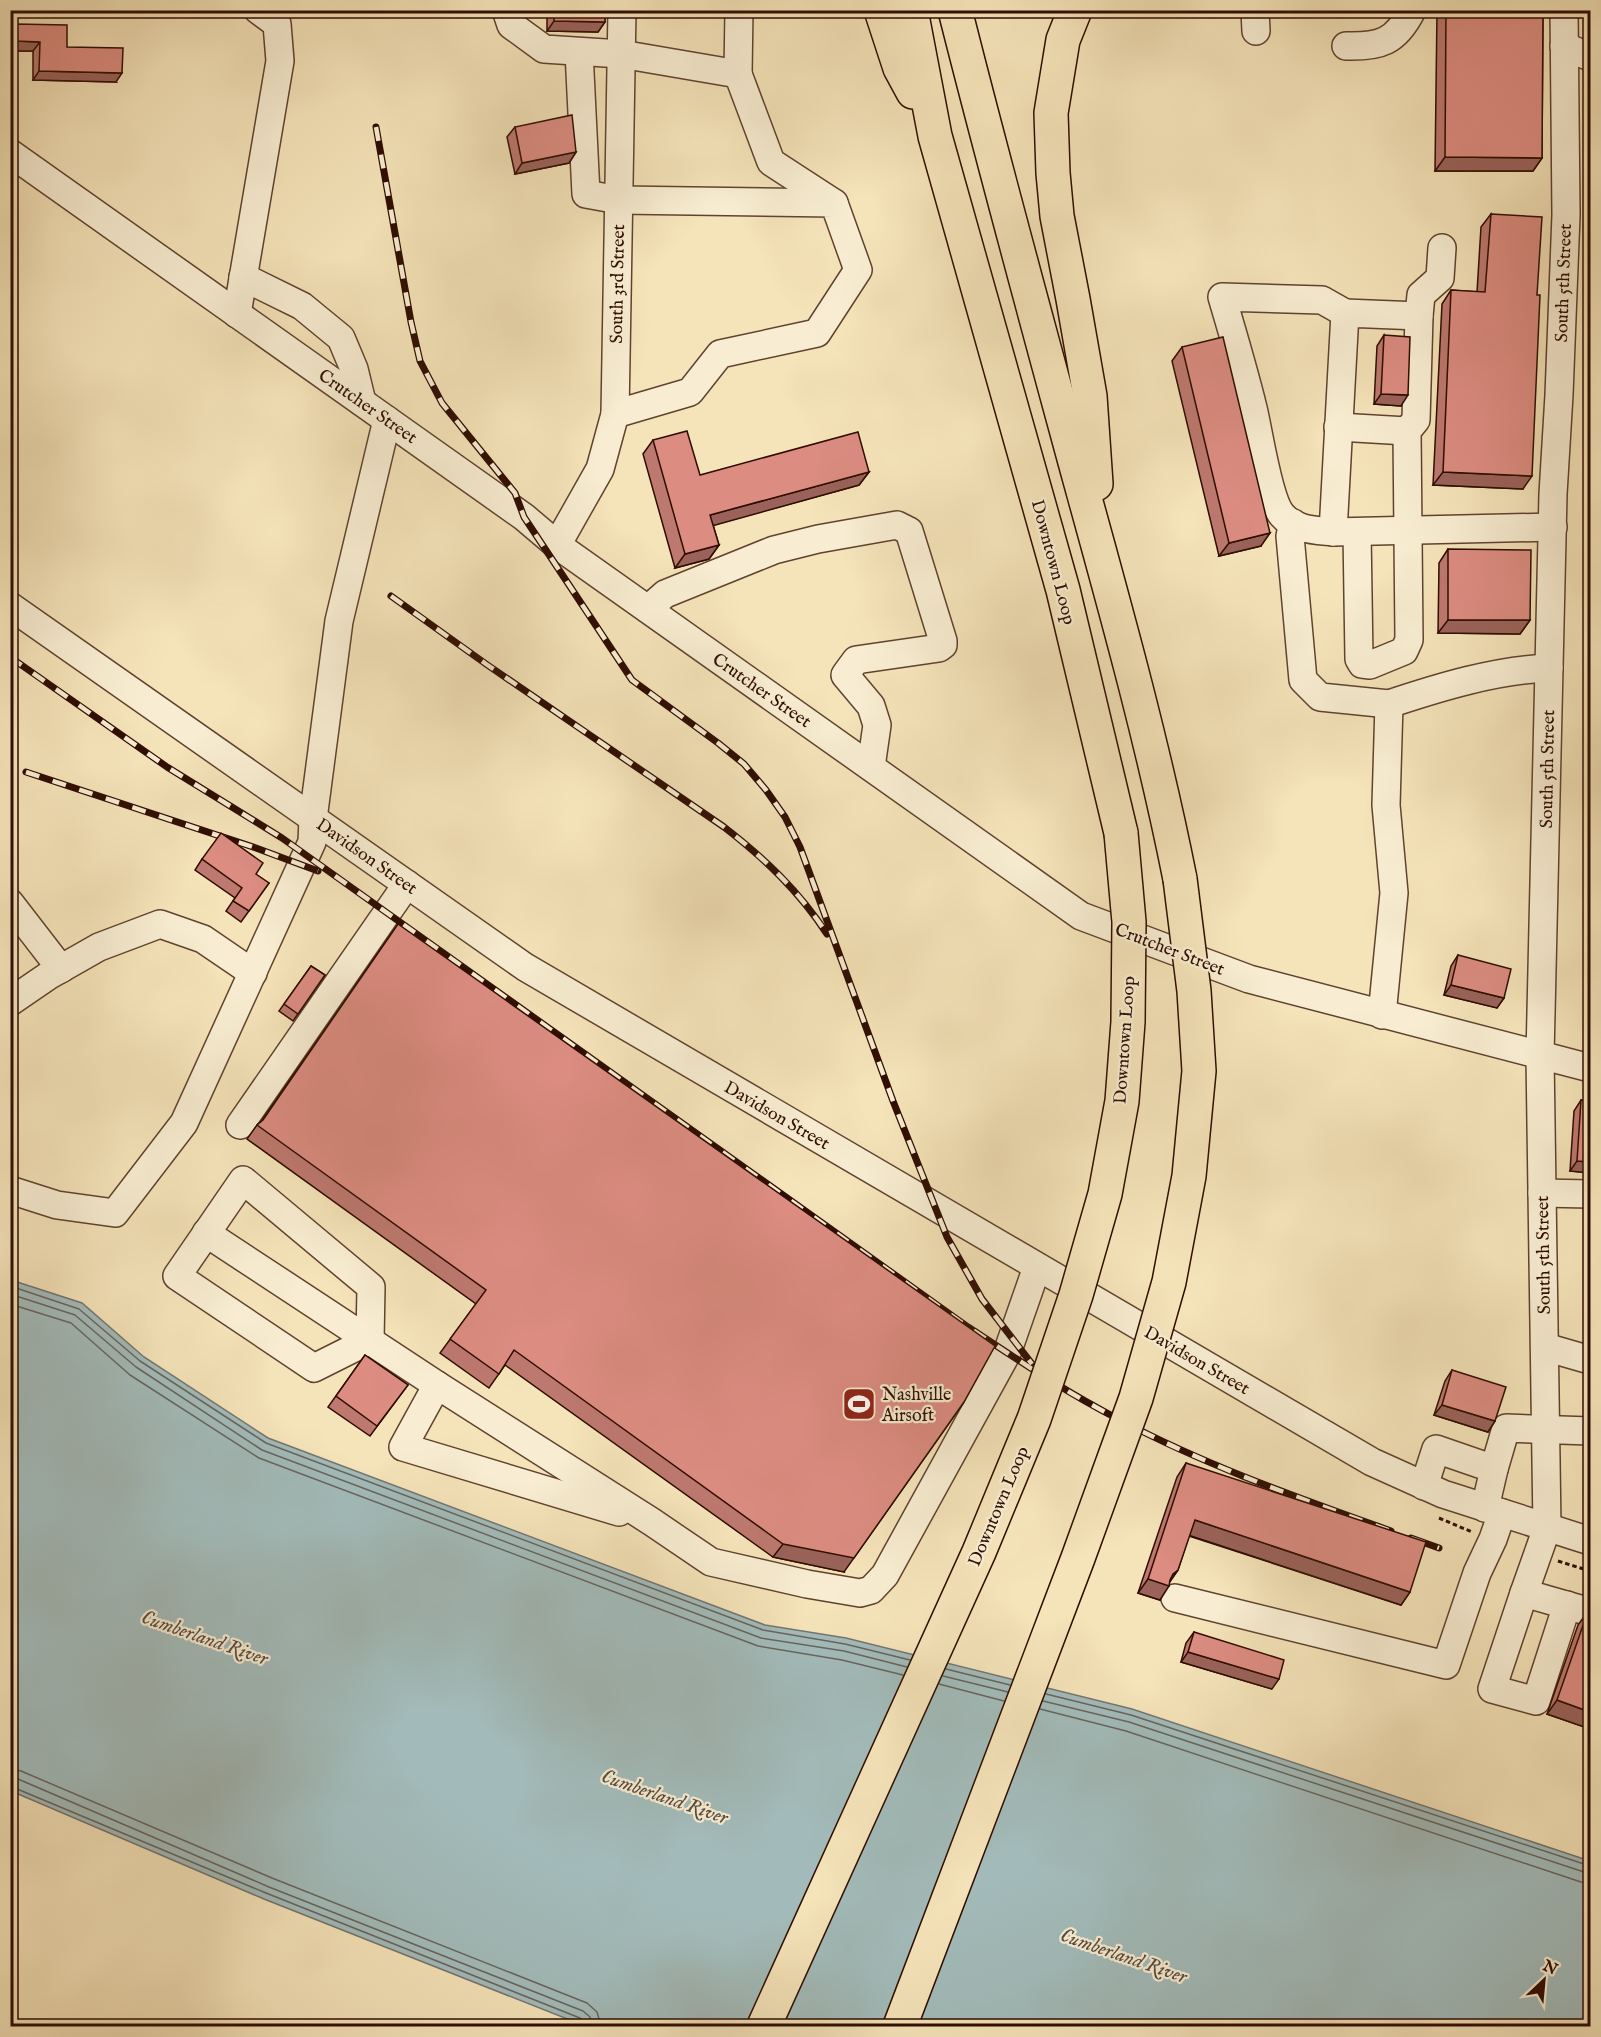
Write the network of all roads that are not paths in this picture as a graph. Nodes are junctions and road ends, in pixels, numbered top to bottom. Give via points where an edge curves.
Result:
1 (258, 10) edge
2 (506, 10) edge
3 (622, 10) edge
4 (740, 10) edge
5 (881, 10) edge
6 (910, 10) edge
7 (955, 10) edge
8 (1075, 10) edge
9 (1087, 10) edge
10 (1412, 10) edge
11 (1564, 10) edge
12 (1063, 40) junction
13 (1346, 46) dead end
14 (1564, 46) junction
15 (579, 52) junction
16 (621, 54) junction
17 (1590, 57) edge
18 (738, 74) junction
19 (935, 136) junction
20 (10, 153) edge
21 (619, 200) junction
22 (834, 203) junction
23 (1442, 248) dead end
24 (243, 277) junction
25 (1345, 313) junction
26 (237, 314) junction
27 (1419, 316) junction
28 (362, 402) junction
29 (615, 414) junction
30 (387, 420) junction
31 (1338, 427) junction
32 (1407, 431) junction
33 (1293, 523) junction
34 (1553, 527) junction
35 (1408, 530) junction
36 (1345, 532) junction
37 (557, 545) junction
38 (1101, 558) junction
39 (10, 606) edge
40 (648, 609) junction
41 (1549, 668) junction
42 (1389, 704) junction
43 (871, 767) junction
44 (313, 819) junction
45 (407, 884) junction
46 (10, 903) edge
47 (61, 969) junction
48 (253, 973) junction
49 (10, 1002) edge
50 (1382, 1015) junction
51 (1540, 1056) junction
52 (1590, 1068) edge
53 (240, 1125) dead end
54 (10, 1190) edge
55 (1542, 1193) junction
56 (1590, 1194) edge
57 (206, 1233) junction
58 (1037, 1267) junction
59 (370, 1340) junction
60 (1545, 1347) junction
61 (1590, 1360) edge
62 (437, 1385) junction
63 (1546, 1430) junction
64 (1590, 1431) edge
65 (1494, 1469) junction
66 (1424, 1486) junction
67 (1493, 1510) junction
68 (652, 1522) junction
69 (1547, 1528) junction
70 (1590, 1541) edge
71 (1524, 1593) junction
72 (1175, 1598) dead end
73 (1579, 1609) edge
74 (764, 2026) edge
75 (900, 2026) edge

1 - 24 street via 277,24 280,60
2 - 15 street via 511,25 544,49
3 - 16 street, South 3rd Street
4 - 18 street
5 - 19 highway via 900,68
6 - 19 highway, Downtown Loop
7 - 38 highway
8 - 12 highway
9 - 12 highway
10 - 13 street via 1400,31 1389,40 1370,47
11 - 14 street, South 5th Street
12 - 38 highway via 1051,112 1053,173 1057,216 1090,396
14 - 17 street
14 - 34 street, South 5th Street via 1566,215
15 - 16 street
15 - 21 street via 586,194
16 - 18 street
16 - 21 street, South 3rd Street
18 - 22 street via 771,162
19 - 74 highway, Downtown Loop, bridge via 1063,590 1121,833 1130,922 1122,1101 1105,1194 1034,1419 979,1552
20 - 26 street, Crutcher Street
21 - 22 street
21 - 29 street, South 3rd Street
22 - 29 street via 858,270 817,333 720,354 690,392
23 - 27 street via 1440,278 1420,295
24 - 26 street
24 - 28 street via 302,306 340,338 354,369
25 - 27 street
25 - 31 street
25 - 33 street via 1322,300 1222,297 1272,494 1280,513
26 - 28 street, Crutcher Street
27 - 32 street via 1416,420
28 - 30 street, Crutcher Street
29 - 37 street, South 3rd Street via 600,469
30 - 37 street, Crutcher Street via 524,517
30 - 44 street via 339,621
31 - 32 street
31 - 36 street
32 - 35 street
33 - 36 street via 1308,530
33 - 42 street via 1290,536 1303,680 1320,697
34 - 35 street
34 - 41 street, South 5th Street
35 - 36 street
35 - 36 street via 1410,640 1404,651 1370,666 1359,659
37 - 40 street, Crutcher Street
38 - 75 highway, bridge via 1163,793 1180,879 1199,1071 1189,1176 1169,1282 1136,1398
39 - 44 street, Davidson Street
40 - 43 street, Crutcher Street
40 - 43 street via 665,594 774,550 897,525 909,531 943,641 939,648 856,660 845,675 871,706 877,725
41 - 42 street via 1500,674
41 - 51 street, South 5th Street
42 - 50 street via 1386,805 1394,893
43 - 50 street, Crutcher Street via 1081,916 1249,980
44 - 45 street, Davidson Street
44 - 48 street via 312,842
45 - 53 street
45 - 58 street, Davidson Street via 525,967
46 - 47 street
47 - 48 street via 99,947 160,924 203,939
47 - 49 street
48 - 54 street via 184,1123 115,1213 57,1205
50 - 51 street, Crutcher Street
51 - 52 street, Crutcher Street
51 - 55 street, South 5th Street
55 - 56 street
55 - 60 street, South 5th Street
57 - 59 street
57 - 59 street via 177,1276 314,1368
57 - 59 street via 243,1180 370,1287
58 - 66 street, Davidson Street via 1372,1462
58 - 68 street via 1008,1353 885,1575 871,1590 860,1593 807,1584 711,1562
59 - 62 street
60 - 61 street
60 - 63 street, South 5th Street
62 - 68 street
62 - 68 street via 403,1447
63 - 64 street
63 - 65 street via 1506,1428
63 - 69 street, South 5th Street
65 - 66 street via 1436,1449
65 - 67 street
66 - 67 street, Davidson Street
67 - 69 street, Davidson Street
67 - 72 street via 1493,1539 1477,1572 1446,1665
69 - 70 street, Davidson Street
69 - 71 street
71 - 73 street
71 - 73 street via 1492,1689 1536,1701

